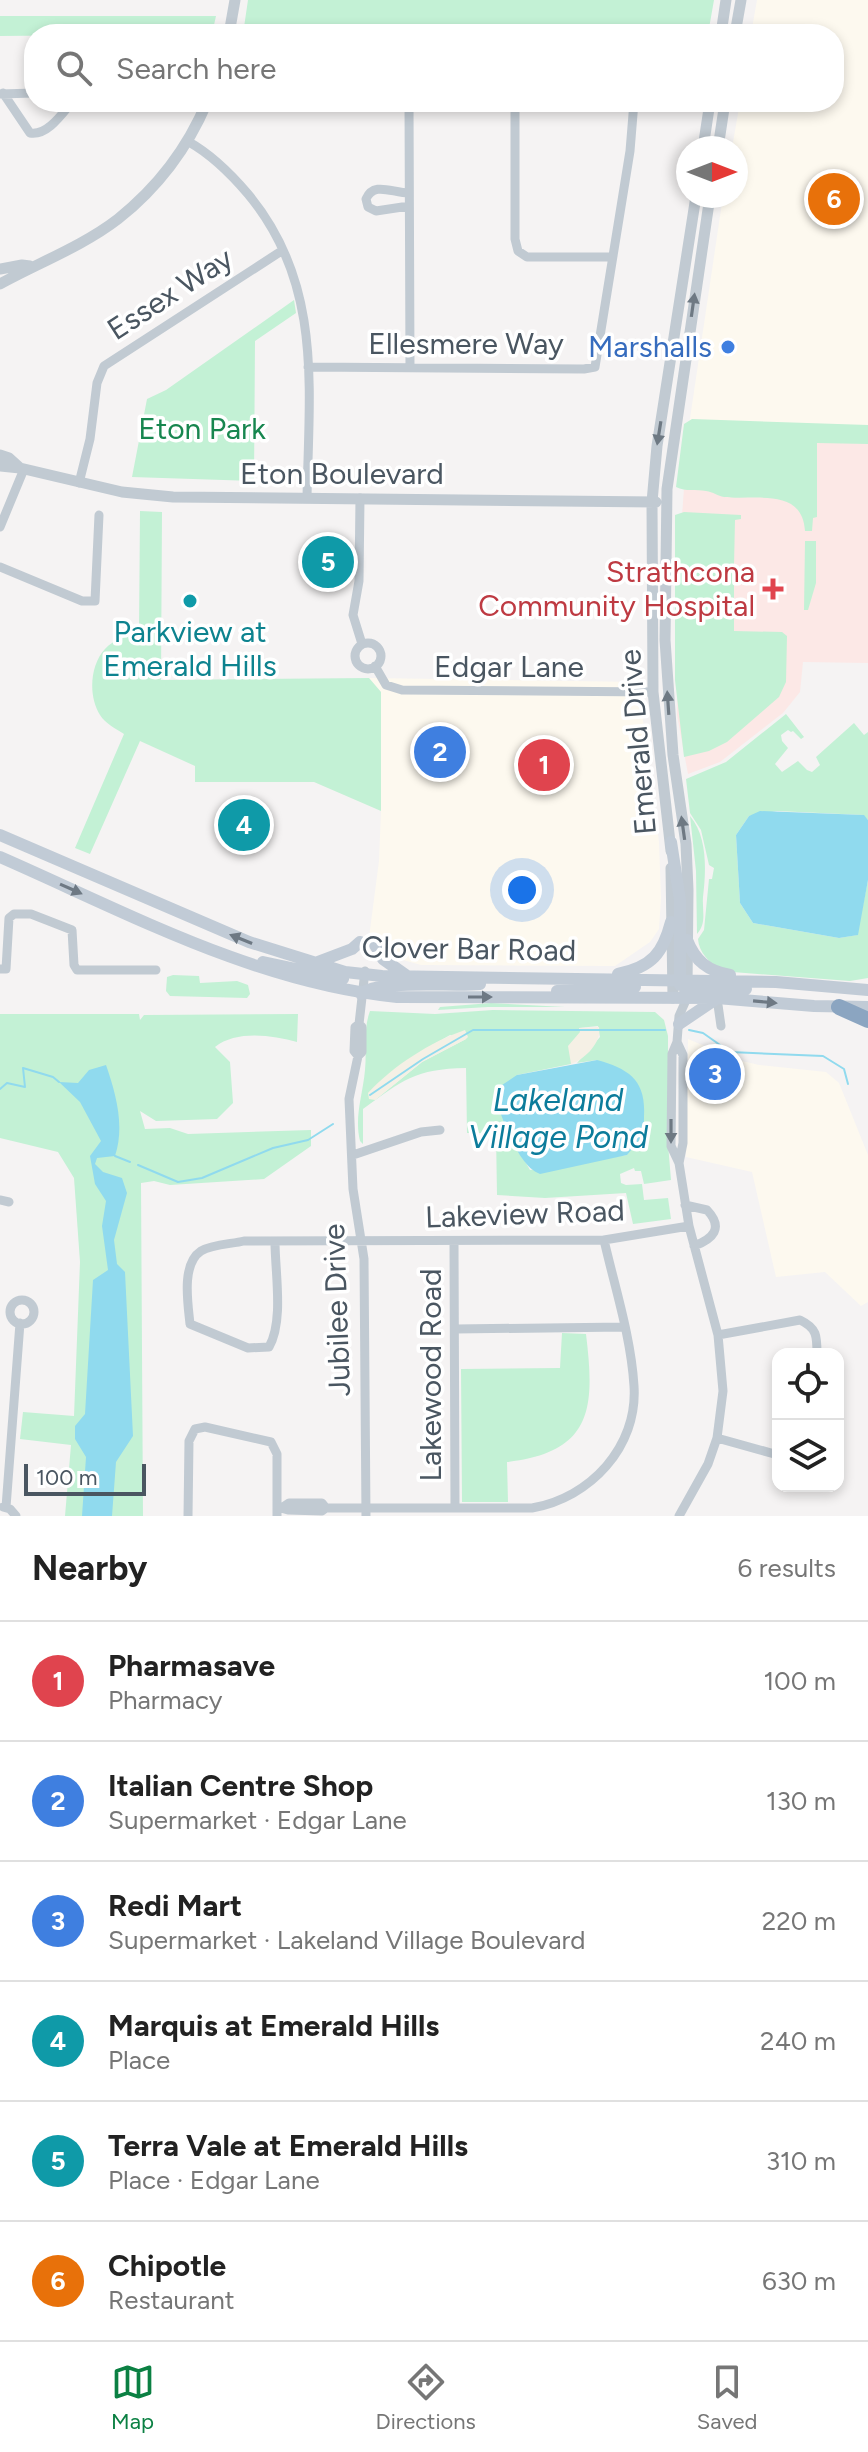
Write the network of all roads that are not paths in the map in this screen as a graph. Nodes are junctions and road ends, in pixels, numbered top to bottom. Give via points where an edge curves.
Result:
1 (235, 0) edge
2 (726, 0) edge
3 (741, 0) edge
4 (231, 24) edge
5 (722, 24) edge
6 (737, 24) edge
7 (24, 93) edge
8 (1, 94) edge
9 (62, 112) edge
10 (202, 112) edge
11 (409, 112) edge
12 (515, 112) edge
13 (633, 112) edge
14 (708, 112) edge
15 (723, 112) edge
16 (705, 136) edge
17 (720, 136) edge
18 (189, 142) junction
19 (409, 193) junction
20 (409, 206) junction
21 (694, 208) edge
22 (708, 208) edge
23 (283, 250) junction
24 (612, 257) junction
25 (30, 266) junction
26 (0, 269) edge
27 (0, 284) edge
28 (308, 367) junction
29 (410, 367) junction
30 (0, 455) edge
31 (0, 466) edge
32 (22, 468) junction
33 (79, 483) junction
34 (307, 498) junction
35 (360, 498) junction
36 (652, 502) junction
37 (667, 502) junction
38 (99, 515) dead end
39 (0, 527) edge
40 (0, 567) edge
41 (362, 644) junction
42 (375, 666) junction
43 (653, 692) junction
44 (0, 835) edge
45 (671, 842) junction
46 (0, 857) edge
47 (671, 922) junction
48 (687, 940) junction
49 (360, 942) dead end
50 (375, 945) dead end
51 (226, 954) junction
52 (315, 963) junction
53 (0, 969) edge
54 (156, 970) dead end
55 (365, 972) junction
56 (407, 976) junction
57 (539, 976) junction
58 (599, 978) junction
59 (776, 982) junction
60 (680, 988) junction
61 (868, 990) edge
62 (361, 994) junction
63 (717, 998) junction
64 (839, 1007) junction
65 (868, 1007) edge
66 (679, 1020) junction
67 (868, 1020) edge
68 (721, 1026) dead end
69 (440, 1130) dead end
70 (353, 1155) junction
71 (685, 1205) junction
72 (689, 1226) junction
73 (604, 1240) junction
74 (363, 1241) junction
75 (275, 1242) junction
76 (454, 1242) junction
77 (694, 1246) junction
78 (20, 1323) dead end
79 (624, 1327) junction
80 (456, 1329) junction
81 (718, 1335) junction
82 (817, 1348) edge
83 (0, 1422) edge
84 (13, 1423) junction
85 (717, 1438) junction
86 (772, 1453) edge
87 (3, 1508) edge
88 (455, 1508) junction
89 (279, 1510) edge
90 (533, 1512) edge
91 (366, 1513) edge
92 (16, 1516) edge
93 (188, 1516) edge
94 (680, 1516) edge

1 - 4 street
2 - 5 street
3 - 6 street
7 - 8 street
8 - 9 street via 30,133 44,131
10 - 18 street
11 - 19 street
12 - 24 street via 518,251 527,257
13 - 24 street, Ellesmere Way
14 - 16 street
15 - 17 street
18 - 23 street via 232,176 265,216
18 - 25 street via 119,218
19 - 20 street
19 - 20 street via 378,188 366,199 376,211
20 - 29 street
21 -> 36 street, Emerald Drive
37 -> 22 street, Emerald Drive
23 - 28 street via 302,300
23 - 33 street, Essex Way via 104,366
24 - 29 street, Ellesmere Way via 595,367
25 - 26 street
25 - 27 street
28 - 29 street, Ellesmere Way
28 - 34 street
30 - 32 street, Eton Boulevard
31 - 32 street, Eton Boulevard
32 - 33 street, Eton Boulevard
32 - 39 street
33 - 34 street, Eton Boulevard via 173,497
34 - 35 street, Eton Boulevard
35 - 36 street, Eton Boulevard
35 - 41 street, Edgar Lane via 353,615
36 - 37 street, Eton Boulevard
36 - 43 street, Emerald Drive
48 -> 37 street, Emerald Drive via 686,844 665,640
38 - 40 street via 95,601 82,601
41 - 42 street, Edgar Lane via 378,647 381,655
41 - 42 street, Edgar Lane via 356,650 357,662 363,668
42 - 43 street, Edgar Lane via 386,685 402,690
43 - 45 street, Emerald Drive
52 -> 44 main road, Clover Bar Road via 249,942
45 - 47 street, Emerald Drive
45 - 60 main road via 680,900
46 -> 51 main road, Clover Bar Road
47 - 58 main road via 665,946 650,961
47 - 60 street, Emerald Drive
48 - 59 main road via 697,959 713,971
48 - 60 street, Emerald Drive
49 - 52 main road
50 - 56 main road via 383,959
51 - 55 main road via 344,979
51 - 62 main road, Clover Bar Road via 290,978
52 - 55 main road, Clover Bar Road
53 - 54 street via 6,969 9,918 31,914 72,930 77,970
55 - 56 main road, Clover Bar Road
55 - 62 street
56 - 57 main road, Clover Bar Road
57 - 58 main road, Clover Bar Road
57 - 62 main road via 475,984 378,986
58 - 60 main road, Clover Bar Road
59 - 60 main road, Clover Bar Road
59 - 61 main road, Clover Bar Road
62 -> 60 main road, Clover Bar Road via 517,998
60 - 63 main road, Clover Bar Road
60 - 66 street
62 - 70 street, Jubilee Drive via 362,1052 349,1099
63 -> 64 main road, Clover Bar Road
63 - 66 main road
63 - 68 street
64 - 65 main road, Clover Bar Road
64 - 67 highway
66 - 71 street via 679,1163
69 - 70 street
70 - 74 street, Jubilee Drive
71 - 72 street
71 - 77 street via 707,1210 715,1225 710,1240
72 - 73 street, Lakeview Road
72 - 77 street
73 - 76 street, Lakeview Road
73 - 79 street
74 - 75 street, Lakeview Road
74 - 76 street, Lakeview Road
74 - 91 street, Jubilee Drive
75 - 75 street via 244,1241 201,1251 189,1271 190,1324 248,1348 269,1347 277,1318
76 - 80 street, Lakewood Road
77 - 81 street
78 - 84 street
79 - 80 street
79 - 90 street via 635,1389 629,1428 610,1463 588,1485
80 - 88 street, Lakewood Road
81 - 82 street via 800,1320 812,1325
81 - 85 street via 723,1391
83 - 84 street
84 - 87 street
85 - 86 street
85 - 94 street
87 - 92 street
88 - 90 street
88 - 91 street
89 - 91 street via 289,1503 322,1503
89 - 93 street via 277,1454 271,1442 205,1427 195,1429 189,1441

